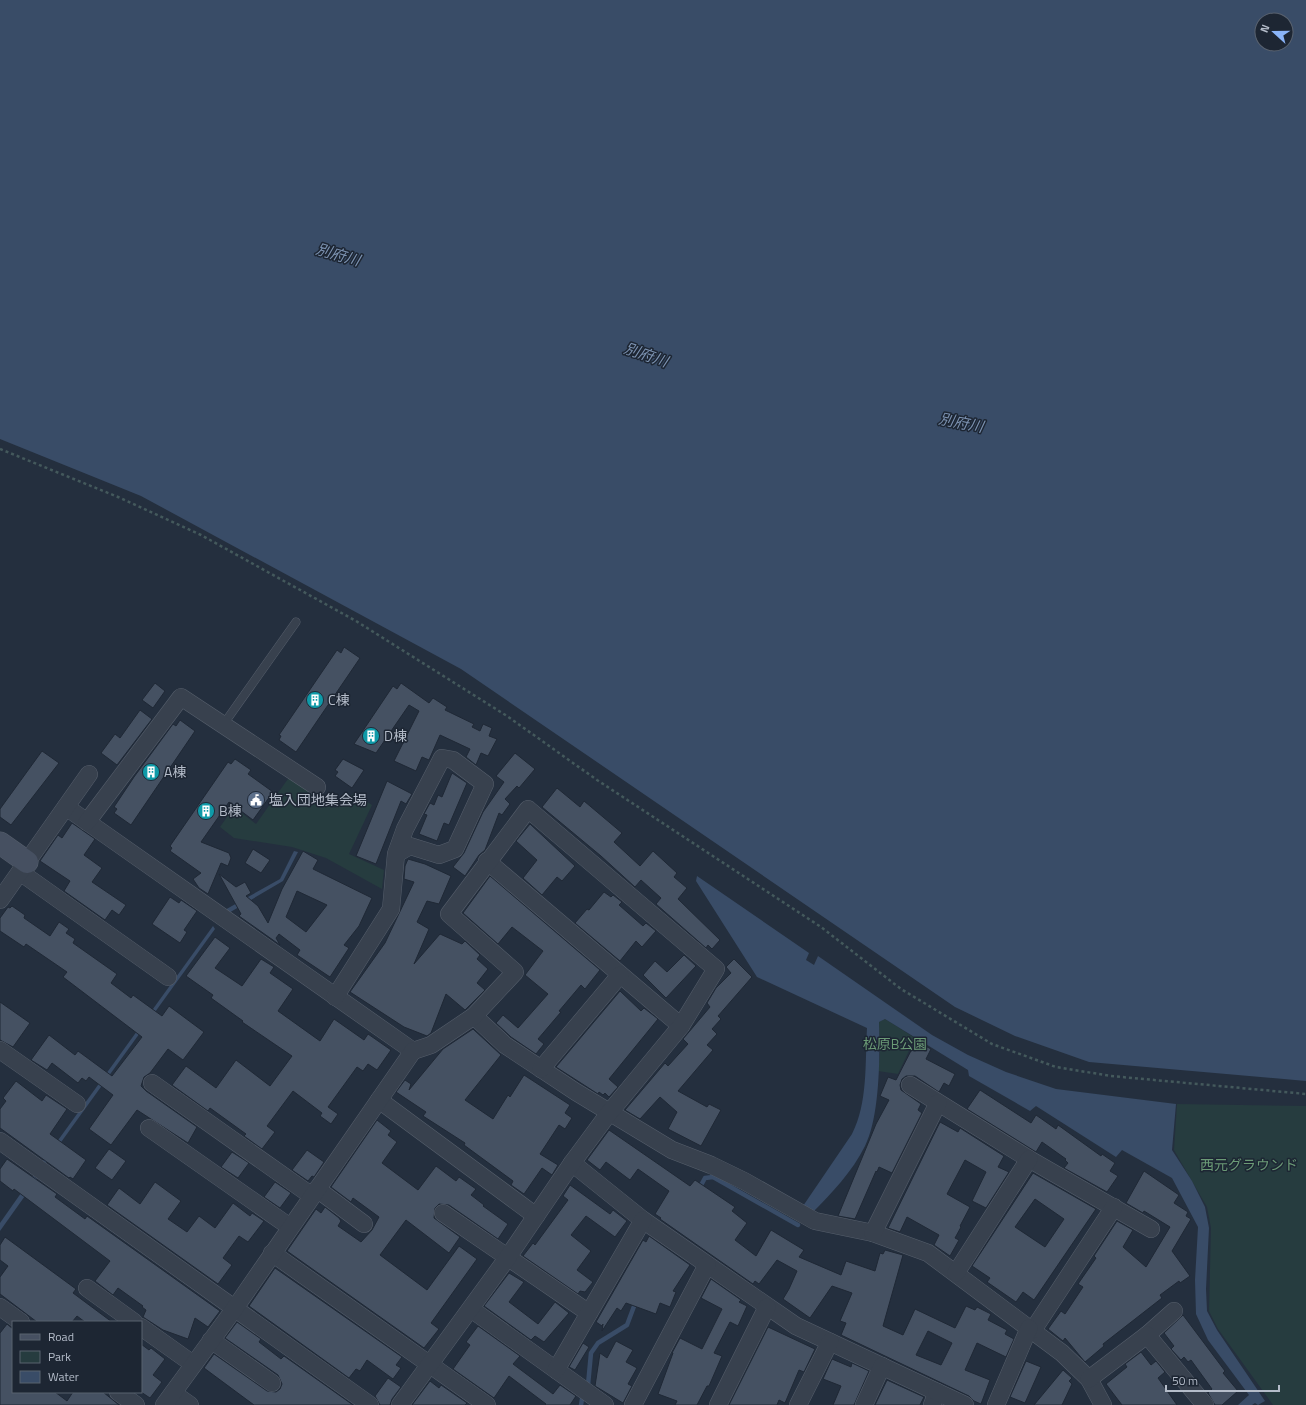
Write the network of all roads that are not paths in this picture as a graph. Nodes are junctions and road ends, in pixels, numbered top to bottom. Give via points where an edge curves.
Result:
1 (296, 622) dead end
2 (223, 724) junction
3 (89, 774) dead end
4 (317, 787) dead end
5 (66, 807) junction
6 (87, 822) junction
7 (0, 843) edge
8 (396, 854) junction
9 (487, 861) junction
10 (24, 867) junction
11 (1, 896) edge
12 (620, 975) junction
13 (168, 977) dead end
14 (335, 997) junction
15 (474, 1016) junction
16 (681, 1026) junction
17 (0, 1050) edge
18 (413, 1051) junction
19 (541, 1069) junction
20 (152, 1083) dead end
21 (910, 1085) dead end
22 (379, 1100) junction
23 (938, 1103) junction
24 (77, 1104) dead end
25 (609, 1113) junction
26 (149, 1128) dead end
27 (0, 1141) edge
28 (1029, 1159) junction
29 (572, 1164) junction
30 (314, 1192) junction
31 (1114, 1207) junction
32 (443, 1213) dead end
33 (536, 1216) junction
34 (643, 1220) junction
35 (364, 1224) dead end
36 (290, 1227) junction
37 (1151, 1229) dead end
38 (874, 1234) junction
39 (272, 1253) junction
40 (508, 1257) junction
41 (707, 1265) junction
42 (956, 1273) junction
43 (87, 1288) dead end
44 (767, 1306) junction
45 (0, 1307) edge
46 (235, 1308) junction
47 (470, 1309) junction
48 (1174, 1311) dead end
49 (589, 1313) junction
50 (20, 1321) edge
51 (133, 1321) edge
52 (142, 1328) edge
53 (1031, 1329) junction
54 (1147, 1335) junction
55 (211, 1340) junction
56 (830, 1342) junction
57 (193, 1364) junction
58 (430, 1365) junction
59 (882, 1366) junction
60 (556, 1370) junction
61 (1089, 1379) junction
62 (272, 1383) dead end
63 (119, 1393) edge
64 (169, 1399) edge
65 (934, 1399) edge
66 (1100, 1404) edge
67 (136, 1405) edge
68 (190, 1405) edge
69 (370, 1405) edge
70 (400, 1405) edge
71 (487, 1405) edge
72 (605, 1405) edge
73 (633, 1405) edge
74 (718, 1405) edge
75 (798, 1405) edge
76 (864, 1405) edge
77 (965, 1405) edge
78 (996, 1405) edge
79 (1205, 1405) edge

1 - 2 lane
2 - 4 street
2 - 6 street via 181,697
3 - 5 street
5 - 6 street
5 - 10 street
6 - 14 street
7 - 10 street
8 - 8 street via 405,829 442,758 453,760 485,784 455,849 439,856 410,846
8 - 14 street via 391,909
9 - 12 street
9 - 15 street via 449,914 515,972
9 - 16 street via 528,809 716,969
10 - 11 street
10 - 13 street
12 - 16 street
12 - 19 street
14 - 18 street
15 - 18 street via 431,1045
15 - 19 street via 505,1045
16 - 25 street
17 - 24 street
18 - 22 street
19 - 25 street
20 - 30 street
21 - 23 street
22 - 30 street
22 - 33 street
23 - 28 street
23 - 38 street
25 - 29 street
25 - 38 street via 672,1150 744,1181 815,1221
26 - 36 street
27 - 46 street
28 - 31 street
28 - 42 street
29 - 33 street
29 - 34 street
30 - 35 street
30 - 36 street
31 - 37 street
31 - 53 street
32 - 40 street
33 - 40 street
34 - 41 street
34 - 49 street
36 - 39 street
38 - 42 street via 928,1253
39 - 46 street
39 - 58 street
40 - 47 street
40 - 49 street
41 - 44 street
41 - 73 street
42 - 53 street
43 - 51 street
44 - 56 street via 796,1326
44 - 74 street
45 - 50 street
46 - 55 street
46 - 69 street
47 - 58 street
47 - 60 street
48 - 54 street
49 - 60 street
52 - 57 street
53 - 61 street via 1062,1353
53 - 78 street
54 - 61 street
54 - 79 street
55 - 57 street
55 - 62 street
56 - 59 street
56 - 75 street
57 - 64 street
58 - 70 street
58 - 71 street
59 - 65 street
59 - 76 street
60 - 72 street
61 - 66 street
63 - 67 street
64 - 68 street
65 - 77 street

